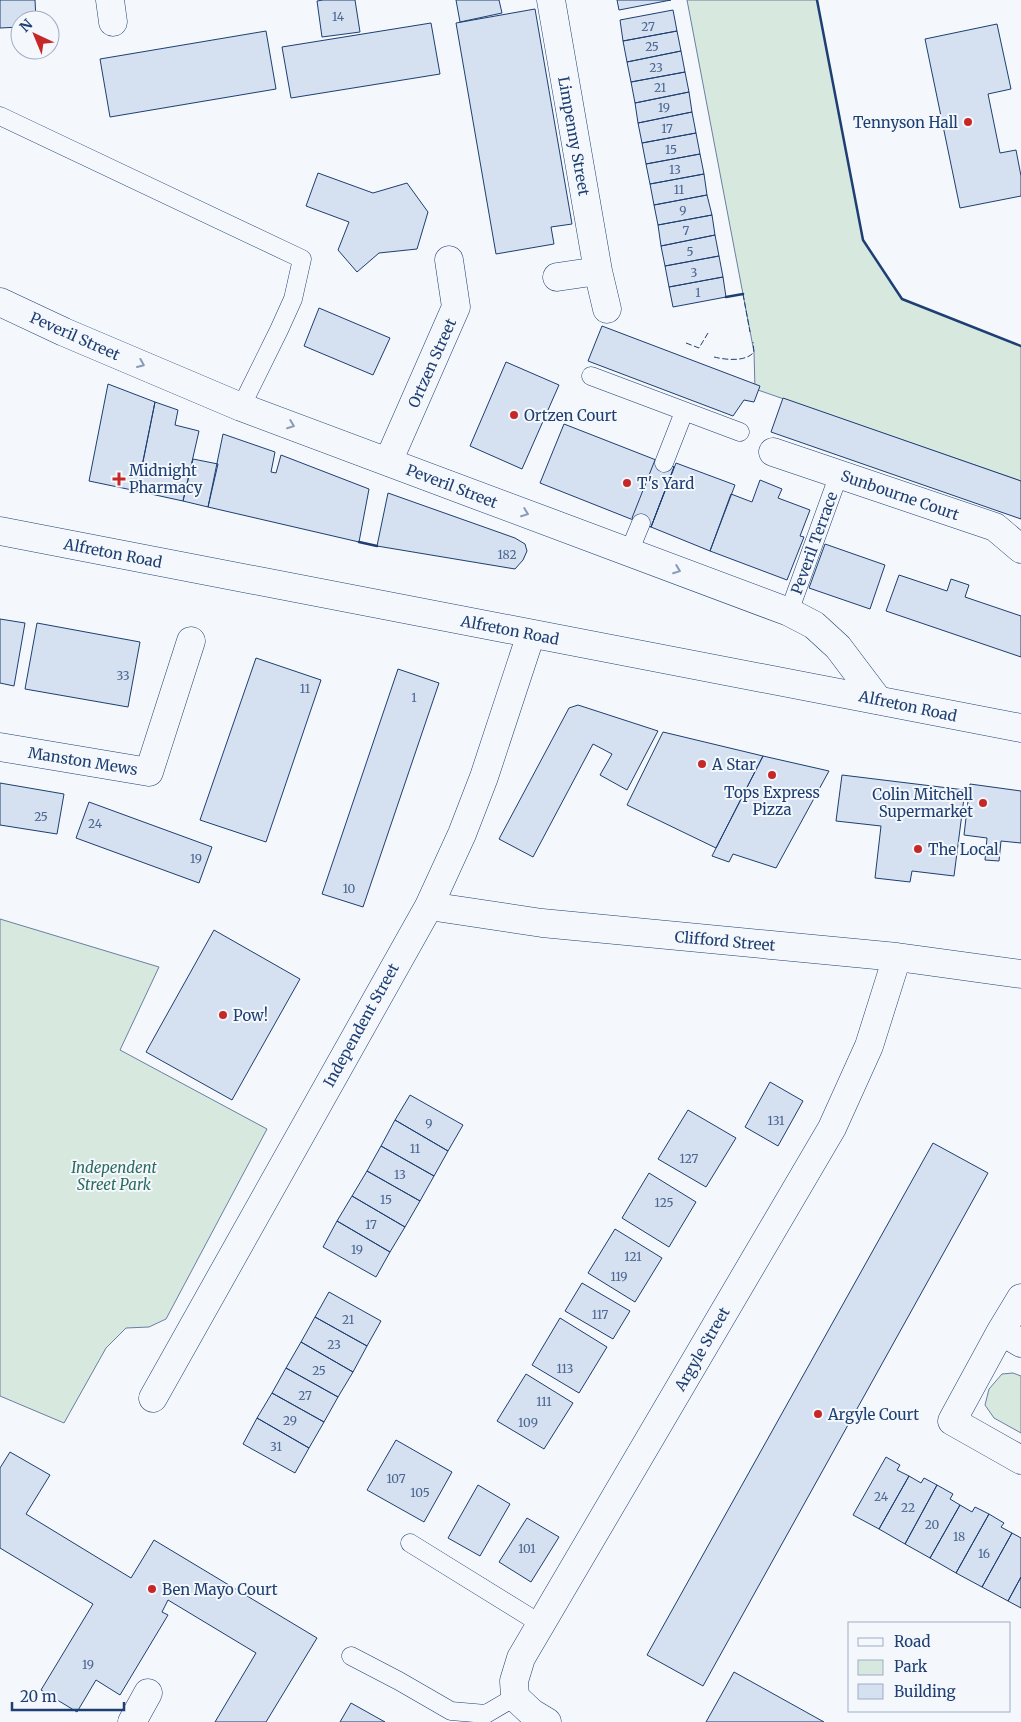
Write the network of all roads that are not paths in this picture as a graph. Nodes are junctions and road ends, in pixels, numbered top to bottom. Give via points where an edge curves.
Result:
1 (551, 0) edge
2 (0, 116) edge
3 (449, 260) dead end
4 (598, 271) junction
5 (557, 277) dead end
6 (0, 302) edge
7 (607, 310) dead end
8 (591, 376) dead end
9 (241, 407) junction
10 (684, 412) junction
11 (740, 432) dead end
12 (773, 452) dead end
13 (388, 462) junction
14 (664, 462) dead end
15 (839, 474) junction
16 (641, 522) dead end
17 (0, 531) edge
18 (1021, 549) edge
19 (629, 552) junction
20 (789, 612) junction
21 (531, 634) junction
22 (190, 641) dead end
23 (878, 700) junction
24 (1021, 728) edge
25 (0, 747) edge
26 (429, 906) junction
27 (897, 957) junction
28 (1021, 974) edge
29 (1021, 1298) edge
30 (1011, 1337) edge
31 (153, 1398) dead end
32 (1021, 1460) edge
33 (410, 1543) dead end
34 (541, 1624) junction
35 (351, 1656) dead end
36 (148, 1693) dead end
37 (515, 1697) junction
38 (132, 1722) edge
39 (546, 1722) edge

1 - 4 street, Limpenny Street
2 - 9 lane via 302,259 293,299
3 - 13 street, Ortzen Street via 456,307
4 - 5 street
4 - 7 street, Limpenny Street
6 -> 9 street, Peveril Street
8 - 10 lane
9 -> 13 street, Peveril Street
10 - 11 lane
10 - 14 lane
12 - 15 street, Sunbourne Court
13 -> 19 street, Peveril Street
15 - 18 street, Sunbourne Court via 995,527
15 - 20 lane, Peveril Terrace
16 - 19 lane
17 - 21 street, Alfreton Road
19 -> 20 street, Peveril Street
20 - 23 street, Peveril Street via 814,625 838,648
21 - 23 street, Alfreton Road
21 - 26 street, Independent Street via 484,777
22 - 25 street, Manston Mews via 149,772
23 - 24 street, Alfreton Road
26 - 27 street, Clifford Street via 542,924
26 - 31 street, Independent Street
27 - 28 street, Clifford Street
27 - 34 street, Argyle Street via 869,1046 832,1128
29 - 30 street
30 - 32 street via 952,1420
33 - 34 lane
34 - 37 street, Argyle Street via 521,1658 514,1681
35 - 37 lane via 451,1712 486,1714
36 - 38 street
37 - 39 street via 532,1714

